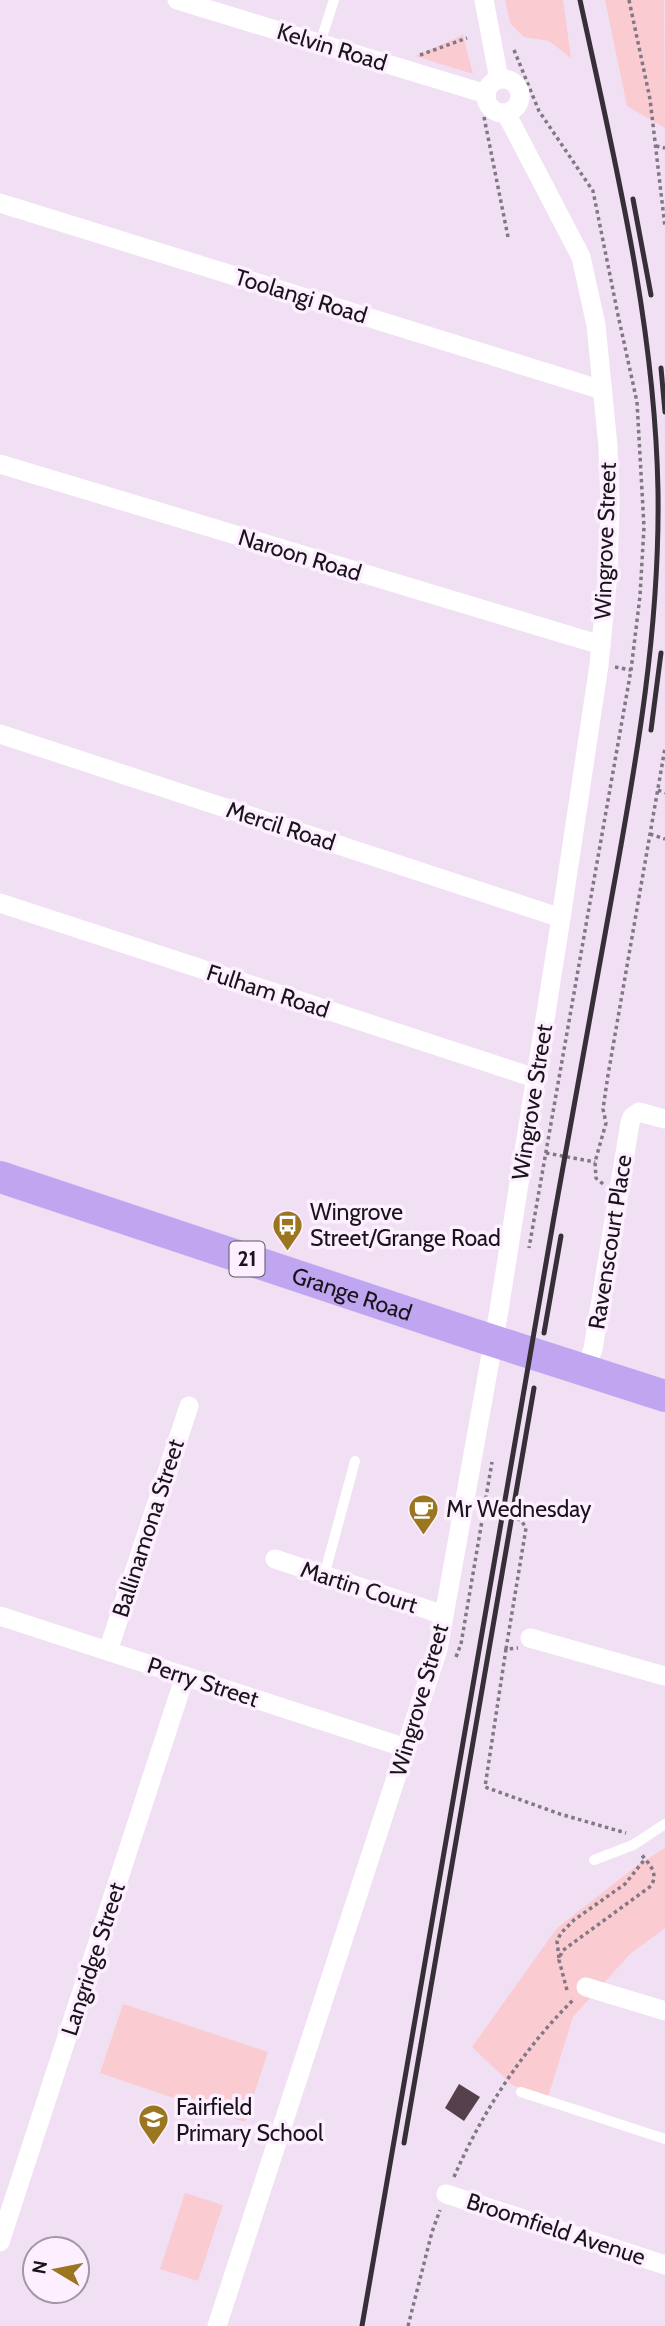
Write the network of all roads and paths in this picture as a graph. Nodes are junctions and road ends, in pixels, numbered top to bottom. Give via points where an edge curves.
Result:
1 (177, 0) edge
2 (334, 0) edge
3 (484, 0) edge
4 (629, 0) edge
5 (467, 38) dead end
6 (320, 43) junction
7 (409, 59) dead end
8 (499, 79) junction
9 (486, 94) junction
10 (506, 113) junction
11 (484, 117) dead end
12 (656, 146) junction
13 (665, 148) edge
14 (0, 203) edge
15 (665, 227) edge
16 (508, 237) dead end
17 (602, 390) junction
18 (0, 464) edge
19 (601, 645) junction
20 (0, 734) edge
21 (665, 748) edge
22 (658, 790) junction
23 (665, 793) edge
24 (650, 834) junction
25 (665, 839) edge
26 (0, 903) edge
27 (561, 918) junction
28 (535, 1078) junction
29 (555, 1103) dead end
30 (665, 1119) edge
31 (595, 1162) junction
32 (0, 1177) edge
33 (596, 1178) dead end
34 (506, 1345) junction
35 (584, 1369) junction
36 (665, 1396) edge
37 (189, 1406) dead end
38 (355, 1461) dead end
39 (484, 1507) dead end
40 (275, 1559) dead end
41 (324, 1576) junction
42 (444, 1615) junction
43 (0, 1616) edge
44 (530, 1638) joint
45 (506, 1648) junction
46 (108, 1651) junction
47 (186, 1676) junction
48 (665, 1676) edge
49 (406, 1748) junction
50 (665, 1824) edge
51 (634, 1845) junction
52 (645, 1859) junction
53 (594, 1860) dead end
54 (559, 1960) junction
55 (586, 1987) joint
56 (571, 2002) junction
57 (665, 2011) edge
58 (521, 2092) dead end
59 (665, 2138) edge
60 (446, 2194) junction
61 (0, 2242) edge
62 (665, 2265) edge
63 (217, 2326) edge
64 (408, 2326) edge

1 - 6 street, Kelvin Road
2 - 6 lane
3 - 8 street
4 - 12 path
5 - 7 path
6 - 9 street, Kelvin Road
8 - 9 street
8 - 10 street via 515,83 520,92 516,108
9 - 10 street via 491,109
10 - 17 street, Wingrove Street via 581,257 596,326
11 - 16 path
12 - 13 path
12 - 15 path
14 - 17 street, Toolangi Road
17 - 19 street, Wingrove Street via 610,503
18 - 19 street, Naroon Road
19 - 27 street, Wingrove Street
20 - 27 street, Mercil Road
21 - 22 path
22 - 23 path
22 - 24 path
24 - 25 path
24 - 31 path via 608,1075 603,1109 606,1123
26 - 28 street, Fulham Road
27 - 28 street, Wingrove Street
28 - 34 street, Wingrove Street
29 - 31 path via 546,1153
30 - 35 street, Ravenscourt Place via 645,1112 632,1117 628,1129 593,1349
31 - 33 path
32 - 34 main road, Grange Road / 21
34 - 35 main road, Grange Road / 21
34 - 42 street, Wingrove Street
35 - 36 main road, Grange Road / 21
37 - 46 street, Ballinamona Street
38 - 41 lane
39 - 45 path via 521,1520 526,1528
40 - 41 street, Martin Court
41 - 42 street, Martin Court
42 - 49 street, Wingrove Street via 438,1649
43 - 46 street, Perry Street
44 - 45 path via 514,1650
44 - 48 street
45 - 51 path via 485,1787 626,1833
46 - 47 street, Perry Street
47 - 49 street, Perry Street
47 - 61 street, Langridge Street
49 - 63 street, Wingrove Street
50 - 51 lane
51 - 52 path
51 - 53 lane
52 - 54 path via 625,1884 561,1933
52 - 54 path via 654,1871 650,1886 562,1951
54 - 56 path
55 - 56 path
55 - 57 street
56 - 60 path via 500,2091
58 - 59 lane
60 - 62 street, Broomfield Avenue
60 - 64 path

